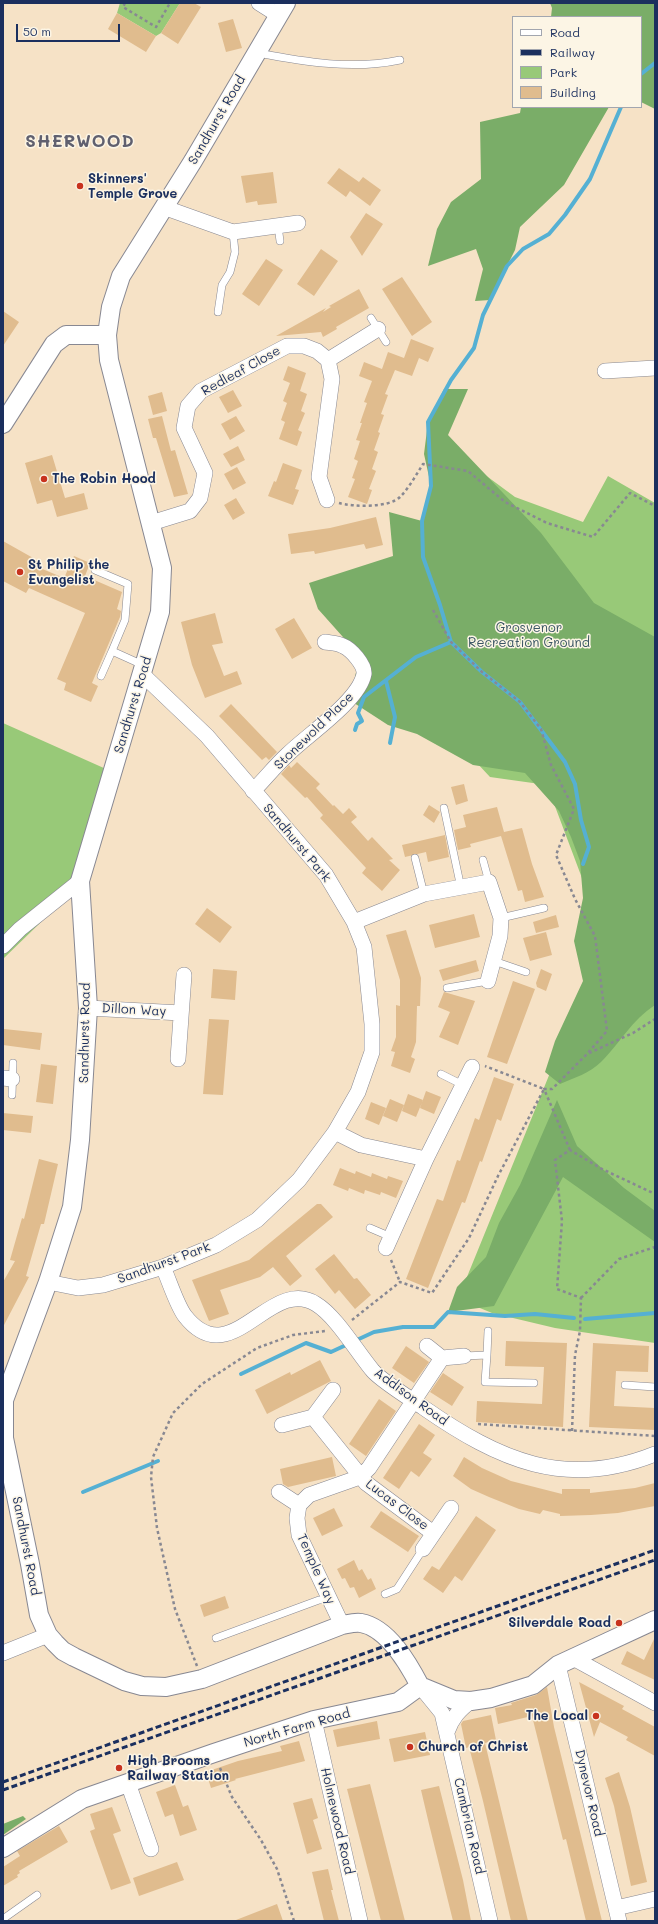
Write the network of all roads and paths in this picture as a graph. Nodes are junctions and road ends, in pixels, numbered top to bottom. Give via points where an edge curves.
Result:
1 (125, 3) edge
2 (170, 3) edge
3 (259, 3) edge
4 (282, 9) edge
5 (256, 53) junction
6 (400, 60) dead end
7 (163, 207) junction
8 (298, 223) dead end
9 (278, 226) junction
10 (233, 232) junction
11 (280, 241) dead end
12 (218, 312) dead end
13 (375, 323) joint
14 (107, 335) junction
15 (386, 342) dead end
16 (328, 360) junction
17 (655, 368) edge
18 (605, 371) dead end
19 (3, 424) edge
20 (327, 500) joint
21 (655, 506) edge
22 (151, 522) junction
23 (95, 570) dead end
24 (433, 610) dead end
25 (325, 642) dead end
26 (112, 651) junction
27 (144, 671) junction
28 (101, 676) dead end
29 (253, 791) junction
30 (444, 808) dead end
31 (415, 858) dead end
32 (483, 860) dead end
33 (80, 881) junction
34 (489, 882) junction
35 (461, 888) junction
36 (424, 894) junction
37 (544, 908) dead end
38 (501, 918) junction
39 (354, 922) junction
40 (3, 946) edge
41 (494, 961) junction
42 (526, 972) dead end
43 (184, 975) dead end
44 (488, 981) joint
45 (447, 988) dead end
46 (88, 1008) junction
47 (181, 1013) junction
48 (655, 1019) edge
49 (587, 1054) junction
50 (178, 1059) dead end
51 (13, 1063) dead end
52 (477, 1066) joint
53 (441, 1074) dead end
54 (8, 1078) edge
55 (463, 1085) junction
56 (544, 1089) junction
57 (12, 1095) dead end
58 (335, 1132) junction
59 (570, 1150) junction
60 (426, 1159) junction
61 (655, 1194) edge
62 (370, 1228) dead end
63 (388, 1243) junction
64 (655, 1247) edge
65 (163, 1267) junction
66 (48, 1282) junction
67 (400, 1282) junction
68 (581, 1298) junction
69 (488, 1330) dead end
70 (342, 1332) junction
71 (427, 1346) dead end
72 (487, 1355) junction
73 (464, 1356) joint
74 (442, 1358) junction
75 (534, 1383) dead end
76 (626, 1385) dead end
77 (655, 1387) edge
78 (333, 1390) dead end
79 (413, 1400) junction
80 (313, 1417) junction
81 (474, 1424) dead end
82 (282, 1425) dead end
83 (572, 1431) junction
84 (655, 1436) edge
85 (3, 1438) edge
86 (655, 1454) edge
87 (360, 1477) junction
88 (279, 1492) dead end
89 (299, 1505) junction
90 (451, 1508) dead end
91 (433, 1533) junction
92 (423, 1549) joint
93 (385, 1594) dead end
94 (329, 1600) junction
95 (655, 1620) edge
96 (342, 1624) junction
97 (48, 1635) junction
98 (216, 1638) dead end
99 (3, 1652) edge
100 (566, 1662) junction
101 (202, 1678) junction
102 (420, 1686) junction
103 (471, 1701) junction
104 (655, 1703) edge
105 (314, 1720) junction
106 (447, 1732) junction
107 (214, 1752) junction
108 (128, 1783) junction
109 (3, 1848) edge
110 (151, 1849) dead end
111 (37, 1895) dead end
112 (655, 1899) edge
113 (617, 1915) edge
114 (3, 1919) edge
115 (294, 1921) edge
116 (360, 1921) edge
117 (490, 1921) edge

1 - 2 path via 122,7 156,27
3 - 4 street
4 - 5 street, Sandhurst Road
5 - 6 lane via 309,63 381,64
5 - 7 street, Sandhurst Road via 194,161
7 - 10 street
7 - 14 street, Sandhurst Road via 121,276 111,307
8 - 9 street
9 - 10 street
9 - 11 lane
10 - 12 lane via 235,252 230,272 222,286
13 - 15 lane
13 - 16 street
14 - 19 street via 66,335 54,344
14 - 22 street, Sandhurst Road via 109,360
16 - 20 street via 332,379 319,477
16 - 22 street, Redleaf Close via 304,346 287,346 201,391 188,406 184,428 205,473 200,498 190,511
17 - 18 street
20 - 21 path via 346,505 376,506 399,498 423,464 468,471 505,502 547,523 593,537 630,493
22 - 27 street, Sandhurst Road via 162,568 160,612
23 - 26 lane via 128,584 125,620
24 - 49 path via 452,642 482,672 520,702 541,728 551,765 574,809 556,855 574,899 595,936 607,1031
25 - 29 street, Stonewold Place via 344,646 350,651 363,668 361,682 346,702 287,754
26 - 27 lane
26 - 28 lane
27 - 29 street, Sandhurst Park via 207,736
27 - 33 street, Sandhurst Road
29 - 39 street, Sandhurst Park via 326,875
30 - 35 lane
31 - 36 lane
32 - 34 lane
33 - 40 street via 20,929
33 - 46 street, Sandhurst Road
34 - 35 street
34 - 38 street
35 - 36 street
36 - 39 street
37 - 38 lane
38 - 41 street
39 - 58 street, Sandhurst Park via 364,947 372,1024 372,1052 358,1092
41 - 42 lane
41 - 44 street
43 - 47 street, Dillon Way
44 - 45 lane
46 - 47 street, Dillon Way
46 - 66 street, Sandhurst Road via 80,1140 72,1207
47 - 50 street, Dillon Way
48 - 49 path
49 - 56 path via 552,1089
51 - 54 lane
52 - 55 street
52 - 56 path
53 - 55 lane
54 - 57 lane
55 - 60 street
56 - 59 path
56 - 67 path via 469,1238 432,1293
58 - 60 street via 361,1145
58 - 65 street, Sandhurst Park via 299,1180 257,1220 216,1245
59 - 61 path via 602,1169
59 - 68 path via 555,1160 562,1221 556,1290
60 - 63 street
62 - 63 lane
63 - 67 path
64 - 68 path via 619,1259
65 - 66 street, Sandhurst Park via 103,1284 78,1288
65 - 70 street, Addison Road via 184,1315 204,1333 229,1333 244,1326 277,1303 299,1298 316,1304 330,1316
66 - 85 street, Sandhurst Road via 4,1400
67 - 70 path
68 - 83 path via 580,1331 575,1355
69 - 72 lane
70 - 79 street, Addison Road via 374,1372
70 - 101 path via 293,1335 257,1348 202,1384 173,1413 153,1457 152,1477 157,1528 175,1610
71 - 74 street
72 - 73 lane
72 - 75 lane via 485,1382
73 - 74 street
74 - 79 street
76 - 77 lane
78 - 80 street
79 - 86 street, Addison Road via 480,1443 536,1465 576,1471 604,1469 636,1462
79 - 87 street via 369,1468
80 - 82 street
80 - 87 street, Lucas Close
81 - 83 path
83 - 84 path
85 - 97 street, Sandhurst Road via 39,1615
87 - 89 street via 309,1495
87 - 91 street, Lucas Close
88 - 89 street
89 - 94 street, Temple Way via 299,1535
90 - 91 street, Lucas Close
91 - 92 street, Lucas Close
92 - 93 lane via 397,1589
94 - 96 street, Temple Way
94 - 98 lane via 319,1600
95 - 100 street
96 - 101 street, Sandhurst Road
96 - 102 street, Sandhurst Road via 359,1622 381,1632 407,1663
97 - 99 street
97 - 101 street, Sandhurst Road via 63,1651 124,1681 142,1686 166,1687
100 - 103 street via 533,1685 491,1698
100 - 104 street
100 - 113 street, Dynevor Road
102 - 103 street via 454,1700
102 - 105 street, North Farm Road via 398,1702
102 - 106 street, Cambrian Road via 442,1713
103 - 106 street via 452,1719
105 - 107 street, North Farm Road
105 - 116 street, Holmewood Road
106 - 117 street, Cambrian Road
107 - 108 street, North Farm Road
107 - 115 path via 232,1797 277,1868
108 - 109 street, North Farm Road via 82,1799
108 - 110 street
111 - 114 lane
112 - 113 street

